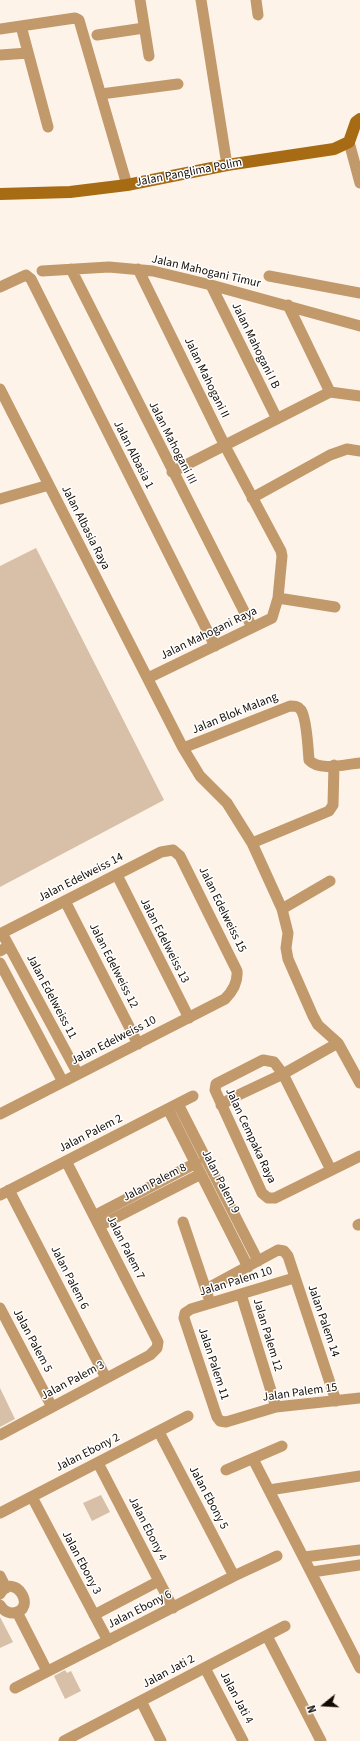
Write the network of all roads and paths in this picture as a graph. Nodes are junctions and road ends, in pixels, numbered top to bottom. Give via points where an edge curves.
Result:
1 (140, 0) edge
2 (201, 0) edge
3 (256, 0) edge
4 (258, 15) dead end
5 (20, 26) junction
6 (144, 28) junction
7 (0, 29) edge
8 (97, 35) dead end
9 (28, 53) junction
10 (0, 55) edge
11 (149, 56) dead end
12 (178, 84) dead end
13 (101, 94) junction
14 (360, 119) edge
15 (48, 127) dead end
16 (349, 142) junction
17 (227, 165) junction
18 (360, 183) edge
19 (127, 185) junction
20 (0, 194) edge
21 (71, 269) junction
22 (138, 270) junction
23 (42, 271) dead end
24 (269, 276) dead end
25 (211, 285) junction
26 (0, 288) edge
27 (360, 293) edge
28 (288, 306) junction
29 (360, 326) edge
30 (0, 389) edge
31 (330, 392) junction
32 (360, 396) edge
33 (277, 419) junction
34 (225, 446) junction
35 (360, 451) edge
36 (172, 472) junction
37 (49, 485) junction
38 (252, 498) junction
39 (0, 499) edge
40 (276, 603) junction
41 (335, 607) dead end
42 (252, 627) junction
43 (214, 646) junction
44 (148, 678) junction
45 (183, 748) junction
46 (360, 763) edge
47 (334, 765) junction
48 (252, 843) junction
49 (173, 850) joint
50 (117, 875) junction
51 (330, 881) dead end
52 (65, 901) junction
53 (282, 909) junction
54 (1, 934) edge
55 (5, 948) edge
56 (0, 963) edge
57 (235, 986) joint
58 (189, 1018) junction
59 (338, 1043) junction
60 (138, 1044) junction
61 (78, 1074) junction
62 (283, 1074) junction
63 (63, 1082) junction
64 (360, 1083) edge
65 (193, 1096) dead end
66 (221, 1105) junction
67 (173, 1106) junction
68 (0, 1114) edge
69 (360, 1156) edge
70 (66, 1161) junction
71 (196, 1163) junction
72 (331, 1170) junction
73 (201, 1174) junction
74 (5, 1193) edge
75 (97, 1221) junction
76 (183, 1222) dead end
77 (284, 1251) joint
78 (258, 1261) junction
79 (248, 1267) junction
80 (294, 1278) junction
81 (206, 1289) junction
82 (241, 1294) junction
83 (210, 1303) junction
84 (0, 1308) edge
85 (185, 1313) joint
86 (157, 1348) joint
87 (106, 1378) junction
88 (360, 1398) edge
89 (336, 1401) junction
90 (52, 1407) junction
91 (276, 1407) junction
92 (188, 1416) dead end
93 (220, 1421) joint
94 (158, 1432) junction
95 (0, 1435) edge
96 (282, 1446) dead end
97 (253, 1458) junction
98 (98, 1463) junction
99 (226, 1470) dead end
100 (360, 1476) edge
101 (269, 1490) junction
102 (32, 1497) junction
103 (0, 1513) edge
104 (360, 1550) edge
105 (277, 1556) dead end
106 (304, 1557) junction
107 (360, 1565) edge
108 (312, 1572) junction
109 (0, 1576) edge
110 (234, 1576) junction
111 (159, 1581) junction
112 (3, 1591) edge
113 (173, 1608) junction
114 (2, 1610) edge
115 (17, 1612) junction
116 (94, 1615) junction
117 (285, 1626) dead end
118 (267, 1636) junction
119 (108, 1641) junction
120 (205, 1668) junction
121 (360, 1668) edge
122 (47, 1671) junction
123 (15, 1688) dead end
124 (141, 1701) junction
125 (80, 1737) edge
126 (64, 1741) edge
127 (162, 1741) edge
128 (243, 1741) edge
129 (321, 1741) edge

1 - 6 street
2 - 17 street
3 - 4 street
5 - 7 street
5 - 9 street
5 - 13 street via 75,18 79,20
6 - 8 street
6 - 11 street
9 - 10 street
9 - 15 street
12 - 13 street
13 - 19 street
14 - 16 street via 356,122
16 - 17 street, Jalan Panglima Polim via 334,149
16 - 18 street
17 - 19 street, Jalan Panglima Polim
19 - 20 street, Jalan Panglima Polim via 70,192
21 - 22 street, Jalan Mahogani Timur via 109,267
21 - 23 street, Jalan Mahogani Timur
21 - 36 street, Jalan Mahogani III
22 - 25 street, Jalan Mahogani Timur
22 - 34 street, Jalan Mahogani II
24 - 27 street
25 - 28 street, Jalan Mahogani Timur
25 - 33 street, Jalan Mahogani I B
26 - 43 street, Jalan Albasia 1 via 23,276 29,276
28 - 29 street, Jalan Mahogani Timur
28 - 31 street
30 - 37 street, Jalan Albasia Raya
31 - 32 street
31 - 33 street
33 - 34 street
34 - 36 street
34 - 38 street, Jalan Mahogani II
35 - 38 street via 347,449 330,455
36 - 42 street, Jalan Mahogani III
37 - 39 street
37 - 44 street, Jalan Albasia Raya
38 - 40 street via 281,551
40 - 41 street
40 - 42 street, Jalan Mahogani Raya via 272,618
42 - 43 street, Jalan Mahogani Raya
43 - 44 street, Jalan Mahogani Raya
44 - 45 street
45 - 47 street, Jalan Blok Malang via 290,706 296,706 302,711 304,719 309,760 321,766
45 - 48 street via 200,776 227,803
46 - 47 street
47 - 48 street via 333,805 329,811
48 - 53 street
49 - 50 street, Jalan Edelweiss 14 via 161,852
49 - 57 street, Jalan Edelweiss 15 via 180,856 237,971
50 - 52 street, Jalan Edelweiss 14
50 - 58 street, Jalan Edelweiss 13
51 - 53 street
52 - 54 street, Jalan Edelweiss 14
52 - 60 street, Jalan Edelweiss 12
53 - 59 street via 288,933 288,959 313,1016 322,1029
54 - 55 street, Jalan Edelweiss 11
55 - 61 street, Jalan Edelweiss 11
56 - 63 street
57 - 58 street, Jalan Edelweiss 10 via 225,999
58 - 60 street, Jalan Edelweiss 10
59 - 62 street
59 - 64 street
60 - 61 street, Jalan Edelweiss 10
61 - 63 street, Jalan Edelweiss 10
62 - 66 street
62 - 66 street, Jalan Cempaka Raya via 274,1062 263,1060 216,1084 215,1090
62 - 72 street
63 - 68 street, Jalan Edelweiss 10
65 - 67 street, Jalan Palem 2
66 - 72 street, Jalan Cempaka Raya via 262,1193 268,1198 275,1198
67 - 70 street, Jalan Palem 2
67 - 71 street, Jalan Palem 9
67 - 78 street, Jalan Palem 9
69 - 72 street, Jalan Cempaka Raya
70 - 74 street, Jalan Palem 2
70 - 75 street, Jalan Palem 7
71 - 73 street, Jalan Palem 9
71 - 75 street, Jalan Palem 8
73 - 75 street, Jalan Palem 8
73 - 79 street, Jalan Palem 9
74 - 87 street, Jalan Palem 6
75 - 86 street, Jalan Palem 7 via 158,1342
76 - 81 street
77 - 78 street, Jalan Palem 10 via 278,1250
77 - 80 street, Jalan Palem 14 via 288,1256
78 - 79 street, Jalan Palem 10
79 - 81 street, Jalan Palem 10
80 - 82 street, Jalan Palem 10
80 - 89 street, Jalan Palem 14
81 - 83 street
82 - 83 street, Jalan Palem 10
82 - 91 street, Jalan Palem 12
83 - 85 street, Jalan Palem 10
84 - 90 street, Jalan Palem 5
85 - 93 street, Jalan Palem 11 via 184,1318 216,1417
86 - 87 street, Jalan Palem 3 via 150,1355
87 - 90 street, Jalan Palem 3
88 - 89 street, Jalan Palem 15
89 - 91 street, Jalan Palem 15
90 - 95 street, Jalan Palem 3
91 - 93 street, Jalan Palem 15 via 226,1422
92 - 94 street, Jalan Ebony 2
94 - 98 street, Jalan Ebony 2
94 - 110 street, Jalan Ebony 5
96 - 97 street
97 - 99 street
97 - 101 street
98 - 102 street, Jalan Ebony 2
98 - 111 street, Jalan Ebony 4
100 - 101 street
101 - 106 street
102 - 103 street, Jalan Ebony 2
102 - 116 street, Jalan Ebony 3
104 - 106 street
105 - 110 street, Jalan Ebony 6
106 - 108 street
107 - 108 street
108 - 121 street
109 - 112 street
110 - 113 street, Jalan Ebony 6
111 - 113 street, Jalan Ebony 4
111 - 116 street
112 - 115 street via 12,1587 19,1589 24,1601
113 - 119 street, Jalan Ebony 6
114 - 115 street
115 - 122 street
116 - 119 street, Jalan Ebony 3
117 - 118 street, Jalan Jati 2
118 - 120 street, Jalan Jati 2
118 - 129 street
119 - 122 street, Jalan Ebony 6
120 - 124 street, Jalan Jati 2
120 - 128 street, Jalan Jati 4
122 - 123 street, Jalan Ebony 6
124 - 125 street, Jalan Jati 2
124 - 127 street
125 - 126 street, Jalan Jati 2

